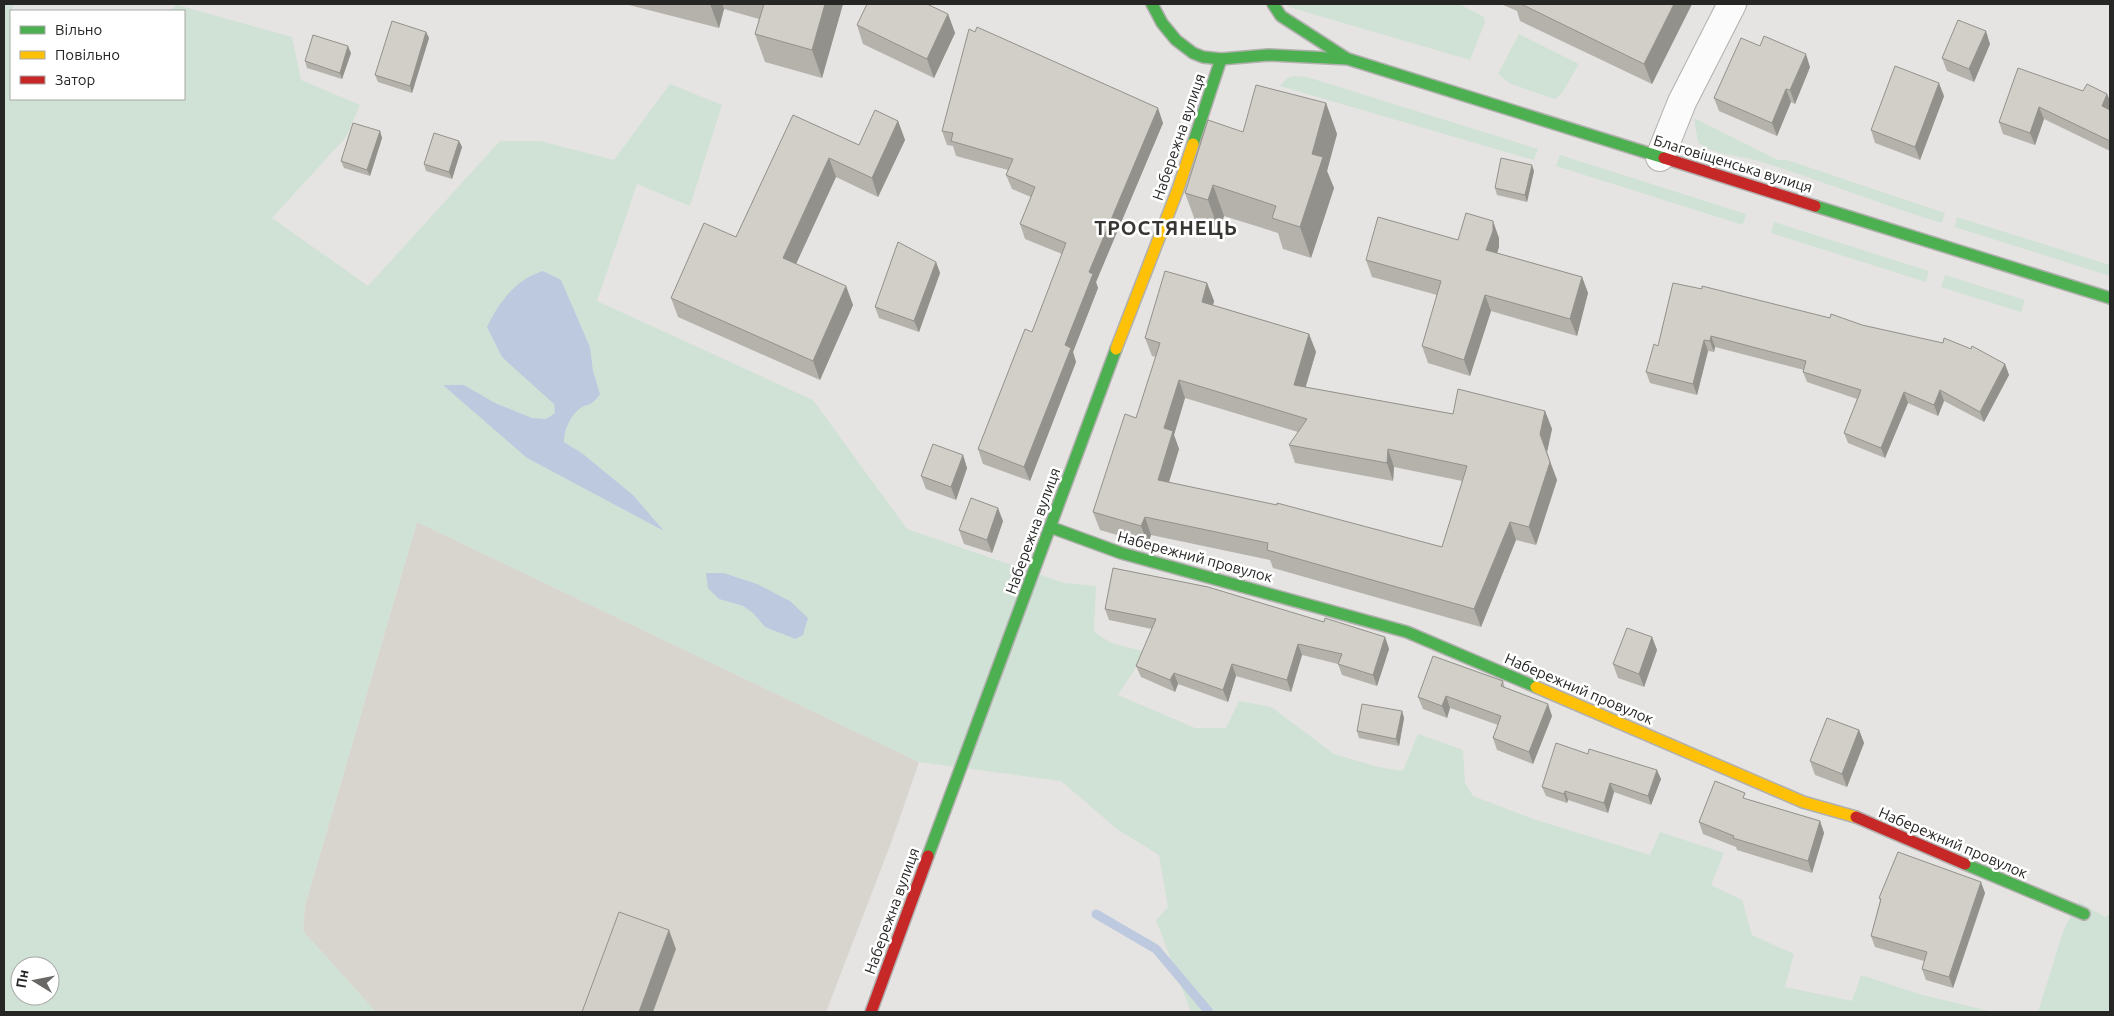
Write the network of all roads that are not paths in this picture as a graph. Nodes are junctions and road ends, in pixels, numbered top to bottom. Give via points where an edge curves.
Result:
1 (1152, 4) edge
2 (1272, 4) edge
3 (1732, 4) edge
4 (1281, 16) junction
5 (1283, 29) dead end
6 (1279, 43) dead end
7 (1267, 55) junction
8 (1221, 59) junction
9 (1348, 59) junction
10 (1660, 157) junction
11 (2110, 298) edge
12 (1050, 527) junction
13 (2084, 914) dead end
14 (871, 1012) edge

1 - 8 main road, Благовіщенська вулиця via 1161,24 1174,40 1201,56
2 - 4 main road, Благовіщенська вулиця
3 - 10 street via 1682,102
4 - 5 main road
4 - 9 main road, Благовіщенська вулиця
6 - 7 main road
7 - 8 main road, Благовіщенська вулиця
7 - 9 main road, Благовіщенська вулиця
8 - 12 main road, Набережна вулиця via 1178,189
9 - 10 main road, Благовіщенська вулиця
10 - 11 main road, Благовіщенська вулиця
12 - 13 main road, Набережний провулок via 1079,541 1343,611 1407,632 1803,802 1843,812
12 - 14 main road, Набережна вулиця

